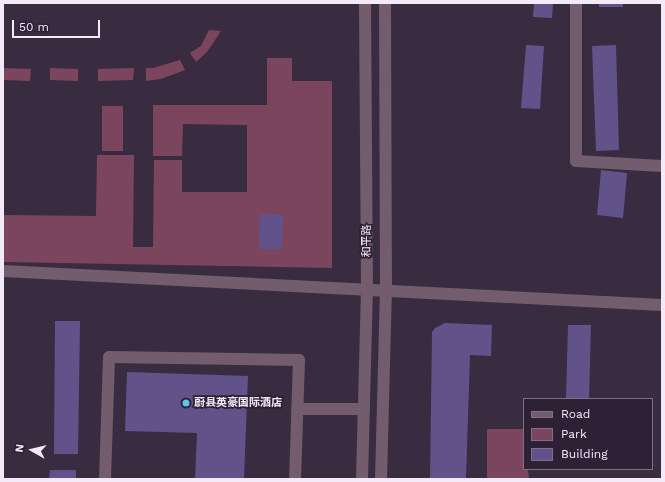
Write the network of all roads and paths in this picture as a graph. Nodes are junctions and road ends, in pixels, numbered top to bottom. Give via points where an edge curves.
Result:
1 (366, 3) edge
2 (385, 3) edge
3 (576, 3) edge
4 (662, 166) edge
5 (3, 271) edge
6 (367, 290) junction
7 (386, 291) junction
8 (662, 305) edge
9 (297, 408) junction
10 (364, 409) junction
11 (105, 479) edge
12 (295, 479) edge
13 (362, 479) edge
14 (381, 479) edge

1 - 6 street, 和平路
2 - 7 street, 和平路
3 - 4 street via 576,161
5 - 6 street
6 - 7 street
6 - 10 street, 和平路
7 - 8 street
7 - 14 street, 和平路
9 - 10 street
9 - 11 street via 298,360 109,357
9 - 12 street
10 - 13 street, 和平路

